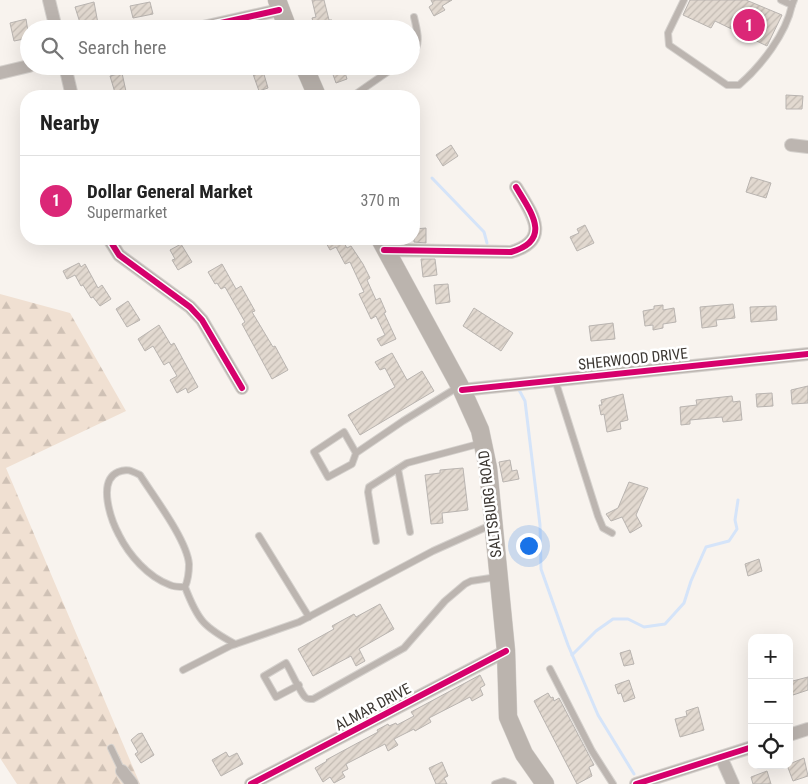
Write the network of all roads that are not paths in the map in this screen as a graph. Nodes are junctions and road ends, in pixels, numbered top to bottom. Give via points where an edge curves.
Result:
1 (49, 0) edge
2 (684, 0) edge
3 (781, 0) edge
4 (793, 2) edge
5 (278, 5) edge
6 (414, 17) dead end
7 (54, 20) edge
8 (226, 20) edge
9 (284, 20) edge
10 (415, 20) edge
11 (20, 68) edge
12 (0, 73) edge
13 (66, 75) edge
14 (308, 75) edge
15 (383, 75) edge
16 (70, 90) edge
17 (314, 90) edge
18 (361, 90) edge
19 (790, 145) dead end
20 (808, 147) edge
21 (516, 187) dead end
22 (113, 245) edge
23 (383, 245) edge
24 (398, 245) edge
25 (808, 354) edge
26 (555, 380) junction
27 (242, 388) dead end
28 (460, 388) junction
29 (483, 442) junction
30 (356, 453) junction
31 (398, 469) junction
32 (493, 524) junction
33 (410, 532) dead end
34 (612, 533) dead end
35 (259, 536) dead end
36 (376, 541) dead end
37 (499, 576) junction
38 (185, 587) junction
39 (309, 617) junction
40 (235, 644) junction
41 (506, 652) junction
42 (550, 669) dead end
43 (182, 670) dead end
44 (298, 685) junction
45 (808, 729) edge
46 (793, 734) edge
47 (111, 748) dead end
48 (748, 748) edge
49 (721, 757) junction
50 (122, 771) joint
51 (544, 783) edge
52 (132, 784) edge
53 (251, 784) edge
54 (495, 784) edge
55 (513, 784) edge
56 (613, 784) edge
57 (636, 784) edge
58 (733, 784) edge

1 - 7 street
2 - 4 lane via 668,33 669,45 727,85 739,85 767,57
3 - 4 lane
5 - 8 street
5 - 9 main road
6 - 10 lane
11 - 12 street
13 - 16 street
14 - 17 main road
15 - 18 lane
19 - 20 street
21 - 24 street via 537,228 534,237 523,248 512,252
22 - 27 street via 119,255 190,307 202,320
23 - 28 main road, SALTSBURG ROAD
25 - 26 street, SHERWOOD DRIVE
26 - 28 street, SHERWOOD DRIVE
26 - 34 lane via 598,516 603,528
28 - 29 main road, SALTSBURG ROAD
28 - 30 lane
29 - 31 lane via 407,463
29 - 32 main road, SALTSBURG ROAD
30 - 30 lane via 352,464 328,477 314,452 344,432
31 - 33 lane
31 - 36 lane via 369,487
32 - 37 main road, SALTSBURG ROAD
32 - 39 lane via 433,551
35 - 39 lane
37 - 41 main road, SALTSBURG ROAD
37 - 44 lane via 466,584 445,602 408,644 358,675 313,699 305,697
38 - 38 lane via 189,563 176,531 140,475 131,470 116,473 109,480 109,506 119,534 134,559 154,577 171,586
38 - 40 lane via 200,619 213,632
39 - 40 lane
40 - 43 lane
41 - 51 main road, SALTSBURG ROAD via 508,717 524,754
41 - 53 street, ALMAR DRIVE
42 - 56 lane via 592,751
44 - 44 lane via 286,663 264,676 276,697
45 - 46 street
47 - 50 lane
48 - 49 street
49 - 57 street
49 - 58 street
50 - 52 street
54 - 55 lane via 504,781

